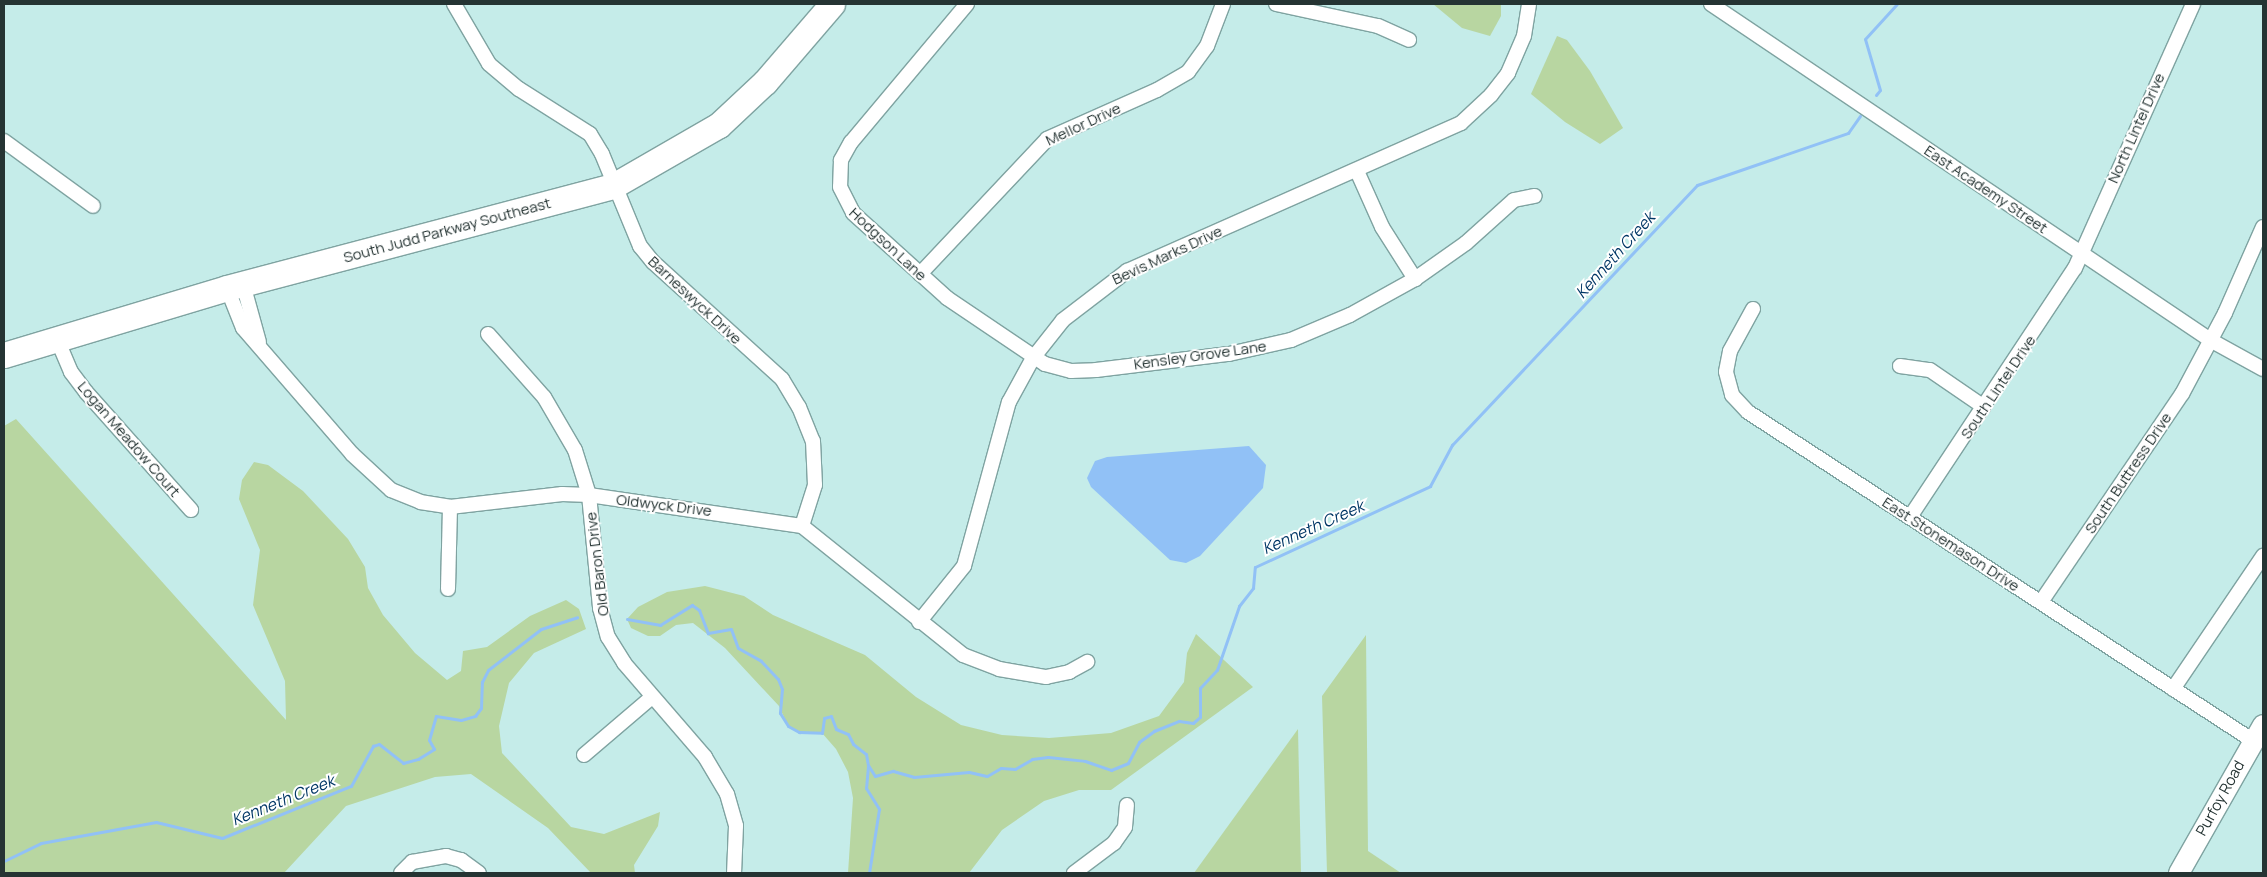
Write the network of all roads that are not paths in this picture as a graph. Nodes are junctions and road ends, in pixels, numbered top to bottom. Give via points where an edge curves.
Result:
1 (454, 4) edge
2 (832, 4) edge
3 (967, 4) edge
4 (1223, 4) edge
5 (1276, 4) edge
6 (1529, 4) edge
7 (1711, 4) edge
8 (2193, 4) edge
9 (1409, 40) dead end
10 (4, 141) edge
11 (1357, 171) junction
12 (613, 186) junction
13 (1535, 196) dead end
14 (93, 206) dead end
15 (2263, 227) edge
16 (2082, 254) junction
17 (920, 274) junction
18 (1415, 279) junction
19 (235, 286) junction
20 (1753, 309) dead end
21 (488, 334) dead end
22 (57, 339) junction
23 (2212, 341) junction
24 (4, 355) edge
25 (1033, 358) junction
26 (1900, 366) dead end
27 (2263, 369) edge
28 (1984, 407) junction
29 (589, 495) junction
30 (450, 507) junction
31 (191, 510) dead end
32 (1910, 518) junction
33 (802, 526) junction
34 (2263, 556) edge
35 (448, 589) dead end
36 (2041, 602) junction
37 (919, 622) junction
38 (1087, 662) dead end
39 (2173, 688) junction
40 (652, 697) junction
41 (2258, 732) edge
42 (584, 755) dead end
43 (1127, 805) dead end
44 (401, 873) edge
45 (479, 873) edge
46 (734, 873) edge
47 (1074, 873) edge
48 (2179, 873) edge

1 - 12 street, Barneswyck Drive via 489,64 520,89 590,134 602,154
2 - 12 highway, South Judd Parkway Southeast via 765,82 719,125
3 - 17 street, Hodgson Lane via 851,142 839,169 843,196 853,213
4 - 17 street, Mellor Drive via 1207,46 1188,72 1157,90 1047,139
5 - 9 street via 1378,26
6 - 11 street, Bevis Marks Drive via 1514,62 1482,105 1451,129
7 - 16 street, East Academy Street
8 - 16 street, North Lintel Drive
10 - 14 street
11 - 18 street via 1382,227
11 - 25 street, Bevis Marks Drive via 1119,276 1075,308
12 - 19 highway, South Judd Parkway Southeast
12 - 33 street, Barneswyck Drive via 640,246 653,262 782,379 799,407 813,441 815,485
13 - 18 street, Kensley Grove Lane via 1514,200 1466,243
15 - 23 street, South Buttress Drive
16 - 23 street, East Academy Street
16 - 28 street, South Lintel Drive
17 - 25 street, Hodgson Lane via 960,310
18 - 25 street, Kensley Grove Lane via 1318,330 1260,348 1088,370 1057,368
19 - 22 highway, South Judd Parkway Southeast
19 - 30 street, Oldwyck Drive via 243,328 259,342 370,471 392,490 413,499
20 - 32 street, East Stonemason Drive via 1727,360 1727,383 1738,403
21 - 29 street, Old Baron Drive via 523,368 560,417
22 - 24 highway, South Judd Parkway Southeast
22 - 31 street, Logan Meadow Court via 71,372 86,392
23 - 27 street, East Academy Street
23 - 36 street, South Buttress Drive via 2182,394
25 - 37 street, Bevis Marks Drive via 1004,414 964,566
26 - 28 street via 1930,370
28 - 32 street, South Lintel Drive
29 - 30 street, Oldwyck Drive via 562,494
29 - 33 street, Oldwyck Drive
29 - 40 street, Old Baron Drive via 600,608 608,637
30 - 35 street
32 - 36 street, East Stonemason Drive
33 - 37 street, Oldwyck Drive via 861,570
34 - 39 street
36 - 39 street, East Stonemason Drive
37 - 38 street, Oldwyck Drive via 963,655 999,669 1046,676 1069,672
39 - 41 street, East Stonemason Drive
40 - 42 street
40 - 46 street, Old Baron Drive via 705,757 727,794 736,826
41 - 48 street, Purfoy Road
43 - 47 street via 1125,828 1114,843
44 - 45 street via 412,862 446,856 461,860

